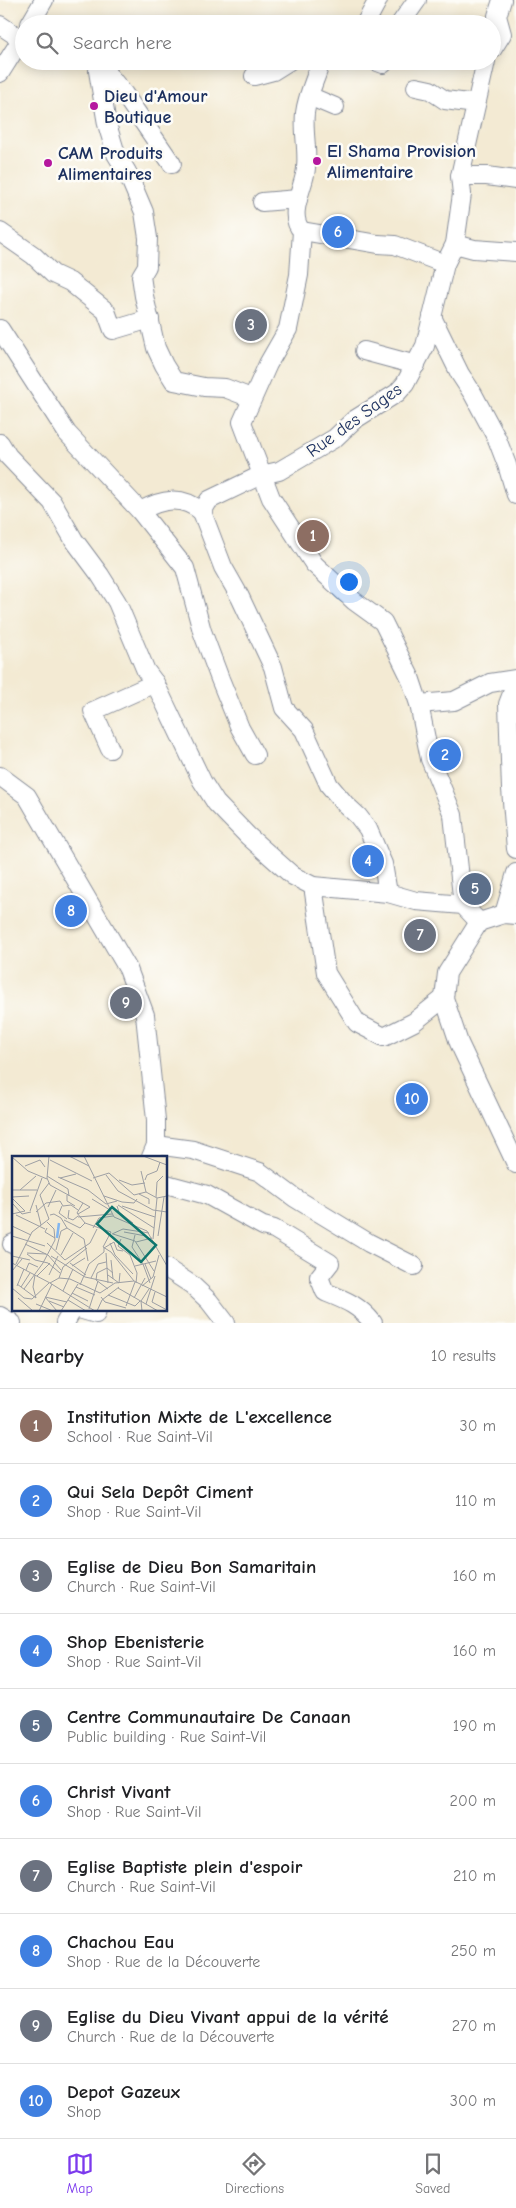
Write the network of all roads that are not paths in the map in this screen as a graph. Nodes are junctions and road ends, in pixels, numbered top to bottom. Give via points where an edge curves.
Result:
1 (378, 0) edge
2 (417, 0) edge
3 (502, 0) edge
4 (370, 15) edge
5 (406, 15) edge
6 (497, 15) edge
7 (0, 25) edge
8 (15, 33) edge
9 (15, 48) edge
10 (98, 70) edge
11 (105, 70) edge
12 (275, 70) edge
13 (318, 70) edge
14 (484, 70) edge
15 (0, 73) edge
16 (254, 76) dead end
17 (416, 87) dead end
18 (309, 96) junction
19 (476, 104) junction
20 (335, 107) dead end
21 (172, 164) dead end
22 (460, 176) junction
23 (516, 180) edge
24 (298, 199) junction
25 (262, 202) dead end
26 (302, 231) junction
27 (0, 232) edge
28 (455, 244) junction
29 (516, 252) edge
30 (445, 264) junction
31 (432, 317) junction
32 (150, 319) junction
33 (0, 329) edge
34 (364, 351) dead end
35 (416, 365) junction
36 (251, 398) junction
37 (0, 443) edge
38 (261, 476) junction
39 (516, 496) edge
40 (140, 511) junction
41 (202, 512) junction
42 (516, 679) edge
43 (154, 683) junction
44 (516, 683) edge
45 (419, 704) junction
46 (110, 749) dead end
47 (255, 755) dead end
48 (0, 776) edge
49 (516, 849) edge
50 (516, 873) edge
51 (313, 886) junction
52 (388, 892) junction
53 (463, 905) junction
54 (510, 915) edge
55 (480, 922) junction
56 (444, 998) junction
57 (153, 1151) edge
58 (516, 1164) edge
59 (168, 1185) edge
60 (414, 1266) dead end
61 (168, 1269) edge
62 (72, 1310) edge
63 (0, 1316) edge
64 (12, 1323) edge
65 (65, 1323) edge
66 (226, 1323) edge
67 (373, 1323) edge

1 - 4 street
2 - 5 street
3 - 6 street
7 - 8 street
9 - 15 street
10 - 32 street via 107,124 116,154 144,212 148,238 147,266 141,276
11 - 21 street
12 - 16 street
13 - 18 street
14 - 19 street, Rue des Sages
17 - 19 street via 430,90 445,100
18 - 20 street
18 - 24 street via 305,114 306,169
19 - 22 street, Rue des Sages
22 - 23 street
22 - 28 street, Rue des Sages via 462,194
24 - 25 street
24 - 26 street via 298,227
26 - 30 street via 395,245
26 - 36 street via 299,275 288,329
27 - 32 street via 106,311 113,330
28 - 29 street
28 - 30 street, Rue des Sages
30 - 31 street, Rue des Sages
31 - 35 street, Rue des Sages via 425,346
31 - 39 street via 497,439
32 - 36 street via 156,348 174,381 225,388
33 - 40 street via 67,433
34 - 35 street
35 - 38 street, Rue des Sages via 397,393 354,420 335,438 279,471
36 - 38 street via 242,422
37 - 43 street via 8,456 52,502 100,575 117,602
38 - 41 street, Rue des Sages via 209,500
38 - 45 street via 271,498 314,564 354,601 383,622 410,677
40 - 41 street via 171,500 192,504
40 - 47 street via 185,568 202,631 240,728
41 - 52 street via 223,567 273,667 284,708 304,730 329,785 368,829 383,864
42 - 45 street via 490,683 454,701
43 - 46 street via 93,711
43 - 51 street via 216,803 293,876
44 - 49 street via 508,704
45 - 53 street via 430,759 453,815
48 - 57 street via 27,796 128,969 145,1015 155,1103
50 - 54 street
51 - 52 street
51 - 56 street via 326,973 357,1023 384,1037 414,1022
52 - 53 street via 416,901
53 - 55 street
54 - 55 street
55 - 56 street via 447,973
56 - 58 street via 459,1043
57 - 60 street via 192,1150 260,1172 295,1198
59 - 67 street via 207,1195 274,1229 330,1263 319,1276 325,1292 352,1303
61 - 66 street via 192,1285
62 - 65 street
63 - 64 street

